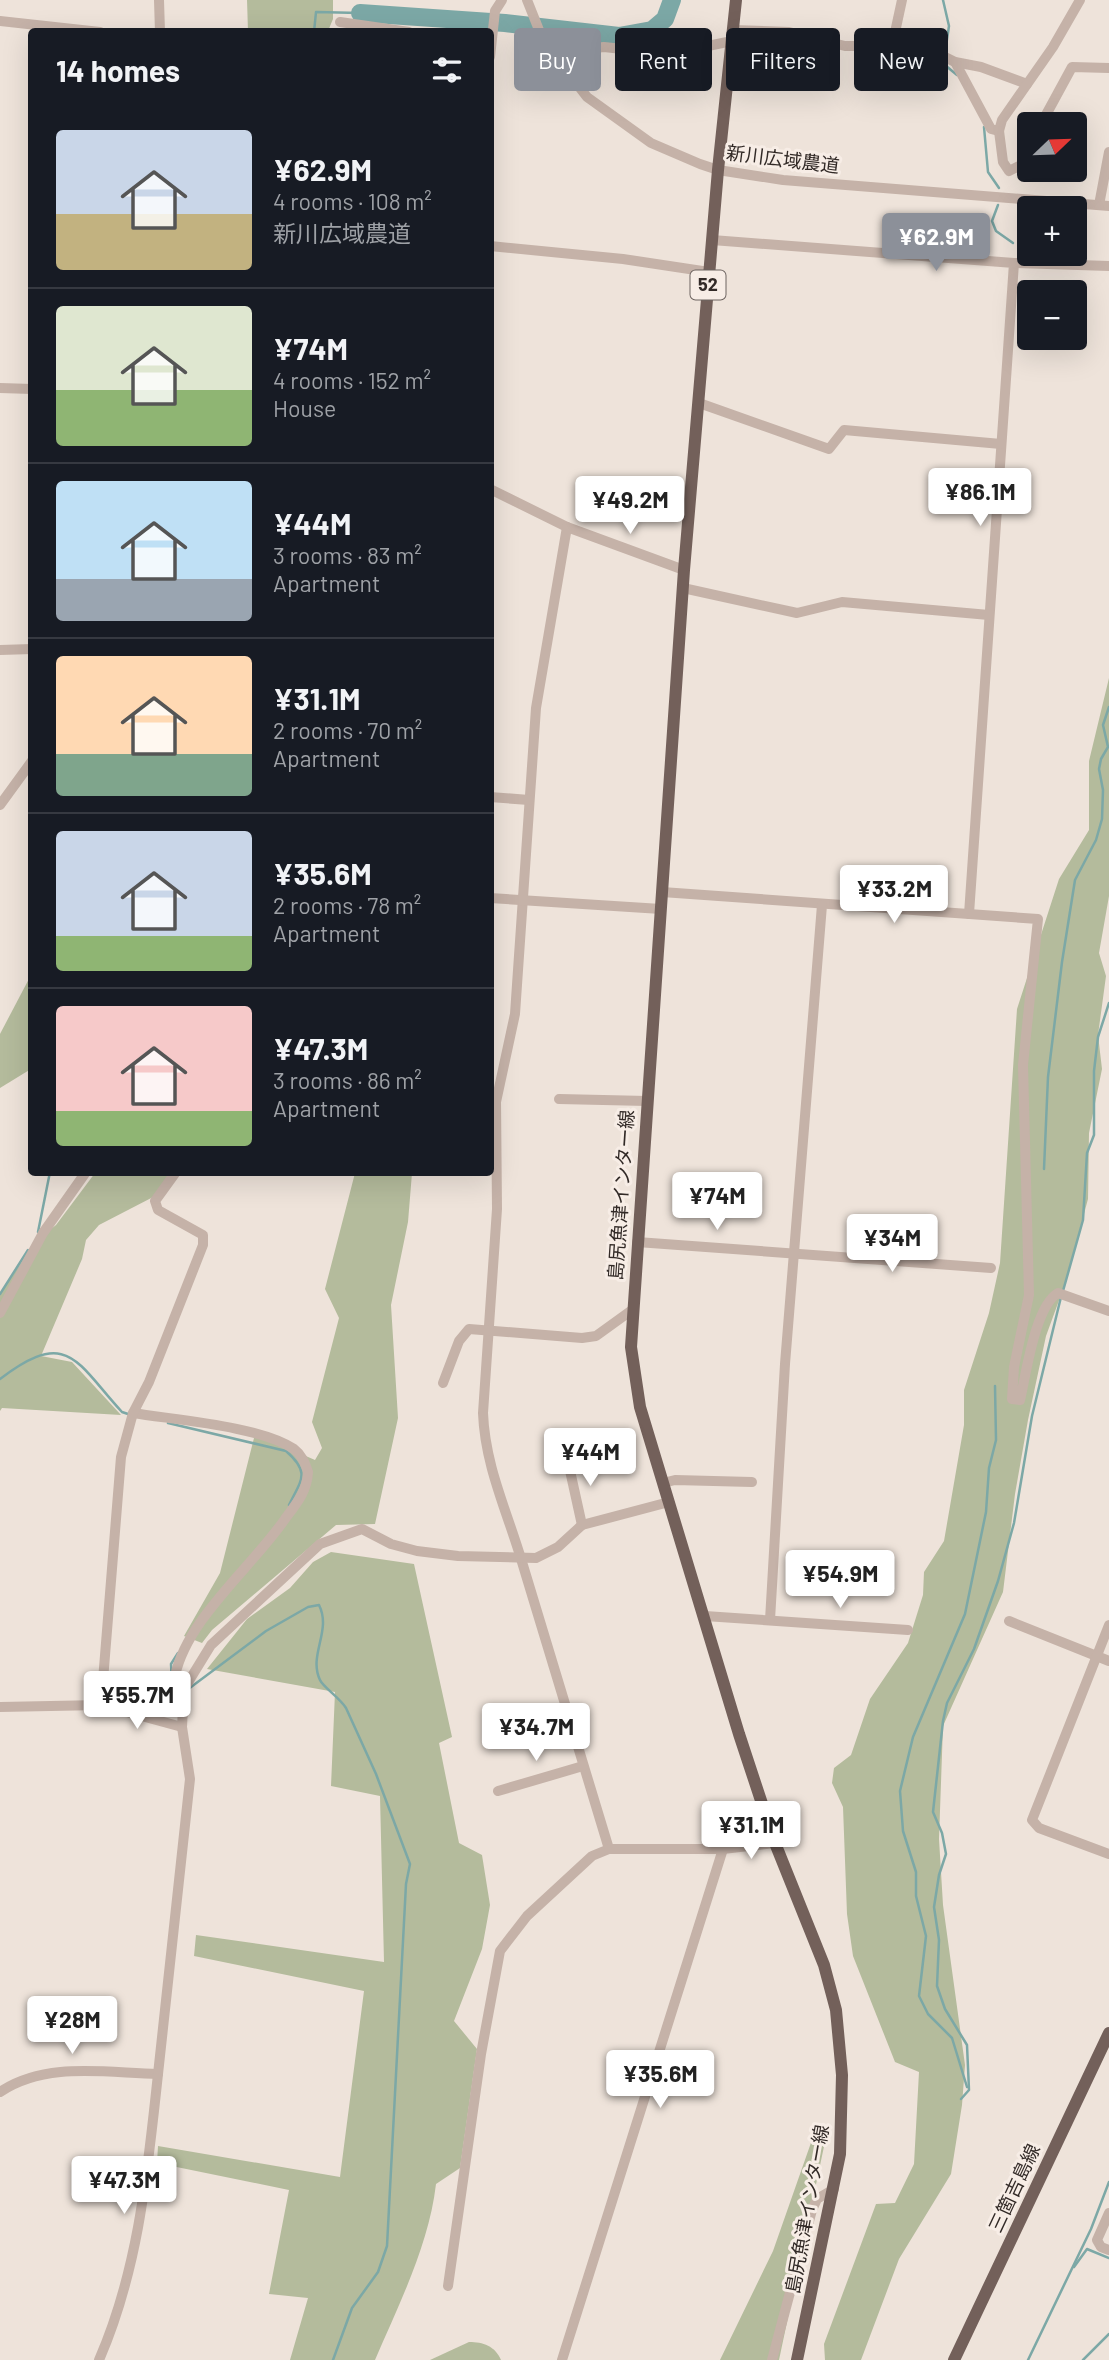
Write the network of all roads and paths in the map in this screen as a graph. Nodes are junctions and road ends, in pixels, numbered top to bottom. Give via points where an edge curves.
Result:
1 (159, 0) edge
2 (502, 0) edge
3 (527, 0) edge
4 (736, 0) edge
5 (902, 0) edge
6 (1080, 0) edge
7 (0, 21) edge
8 (340, 22) dead end
9 (64, 28) edge
10 (160, 28) edge
11 (381, 28) edge
12 (493, 28) edge
13 (539, 28) edge
14 (734, 28) edge
15 (896, 28) edge
16 (726, 38) edge
17 (601, 47) edge
18 (948, 58) edge
19 (955, 62) junction
20 (1109, 68) edge
21 (1027, 84) junction
22 (582, 91) edge
23 (727, 91) edge
24 (1048, 112) edge
25 (999, 131) junction
26 (1109, 152) edge
27 (1017, 167) edge
28 (718, 170) junction
29 (1104, 206) edge
30 (712, 240) junction
31 (494, 246) edge
32 (1014, 263) junction
33 (1109, 266) edge
34 (709, 272) junction
35 (0, 388) edge
36 (28, 389) edge
37 (699, 403) junction
38 (1001, 444) junction
39 (494, 491) edge
40 (567, 527) junction
41 (684, 570) junction
42 (683, 588) junction
43 (989, 615) junction
44 (28, 649) edge
45 (0, 650) edge
46 (28, 766) edge
47 (494, 796) edge
48 (529, 800) junction
49 (0, 805) edge
50 (662, 892) junction
51 (494, 898) edge
52 (523, 900) junction
53 (822, 905) junction
54 (661, 909) junction
55 (969, 914) junction
56 (559, 1099) dead end
57 (647, 1101) junction
58 (83, 1176) edge
59 (173, 1176) edge
60 (636, 1242) junction
61 (795, 1254) junction
62 (991, 1268) dead end
63 (632, 1310) junction
64 (1109, 1311) edge
65 (0, 1313) edge
66 (489, 1329) junction
67 (443, 1383) dead end
68 (133, 1413) junction
69 (567, 1457) dead end
70 (752, 1482) dead end
71 (663, 1483) junction
72 (669, 1502) junction
73 (582, 1525) junction
74 (521, 1557) junction
75 (705, 1616) junction
76 (770, 1620) junction
77 (1009, 1621) dead end
78 (1109, 1625) edge
79 (908, 1630) dead end
80 (1097, 1656) junction
81 (1109, 1661) edge
82 (184, 1689) junction
83 (101, 1705) junction
84 (0, 1707) edge
85 (182, 1727) junction
86 (583, 1766) junction
87 (498, 1791) dead end
88 (775, 1843) junction
89 (609, 1849) junction
90 (723, 1849) junction
91 (1109, 1854) edge
92 (1109, 2033) edge
93 (158, 2074) junction
94 (0, 2092) edge
95 (834, 2189) junction
96 (1109, 2213) edge
97 (1109, 2250) edge
98 (447, 2286) dead end
99 (99, 2360) edge
100 (562, 2360) edge
101 (772, 2360) edge
102 (797, 2360) edge
103 (954, 2360) edge

1 - 10 street
2 - 12 street
3 - 13 street, 新川広域農道
4 - 14 main road, 島尻魚津インター線 / 52
5 - 15 street
6 - 21 street
7 - 9 street
8 - 11 street
16 - 17 street via 669,54
18 - 19 street
19 - 21 street
19 - 25 street via 991,129
20 - 24 street via 1072,67
21 - 25 street
22 - 28 street, 新川広域農道 via 651,143
23 - 28 main road, 島尻魚津インター線 / 52
25 - 27 street via 1003,162 1009,171
26 - 29 street
28 - 29 street, 新川広域農道 via 783,180
28 - 30 main road, 島尻魚津インター線 / 52
30 - 32 street
30 - 34 main road, 島尻魚津インター線 / 52
31 - 34 street
32 - 33 street
32 - 38 street
34 - 37 main road, 島尻魚津インター線 / 52
35 - 36 street
37 - 38 street via 829,449 844,430
37 - 41 main road, 島尻魚津インター線 / 52
38 - 43 street
39 - 40 street
40 - 41 street
40 - 48 street via 536,708
41 - 42 main road, 島尻魚津インター線 / 52
42 - 43 street via 797,612 842,603
42 - 50 main road, 島尻魚津インター線 / 52
43 - 55 street
44 - 45 street
46 - 49 street
47 - 48 street
48 - 52 street
50 - 53 street
50 - 54 main road, 島尻魚津インター線 / 52
51 - 52 street
52 - 54 street
52 - 66 street via 515,1014 496,1102 497,1209
53 - 55 street
53 - 61 street
54 - 57 main road, 島尻魚津インター線 / 52
55 - 64 street via 1038,919 1023,1065 1029,1295 1012,1399 1020,1400 1032,1346 1051,1297 1058,1293
56 - 57 street
57 - 60 main road, 島尻魚津インター線 / 52
58 - 65 street via 43,1233
59 - 68 street via 155,1201 158,1210 196,1228 203,1234 203,1245
60 - 61 street
60 - 63 main road, 島尻魚津インター線 / 52
61 - 62 street
61 - 76 street
63 - 66 street via 596,1336 582,1338
63 - 71 main road, 島尻魚津インター線 / 52 via 634,1381
66 - 67 street via 470,1329 464,1334
66 - 74 street via 484,1443
68 - 82 street via 282,1442 297,1451 308,1472 303,1494 269,1543 200,1623 178,1662 175,1676
68 - 83 street via 121,1457
69 - 73 street
70 - 71 street
71 - 72 main road, 島尻魚津インター線 / 52
72 - 73 street
72 - 75 main road, 島尻魚津インター線 / 52
73 - 74 street via 558,1547 536,1558
74 - 82 street via 418,1551 362,1529 350,1532 320,1544 296,1563 279,1585 211,1645
74 - 86 street
75 - 76 street
75 - 88 main road, 島尻魚津インター線 / 52
76 - 79 street
77 - 80 street
78 - 80 street
80 - 81 street
80 - 91 street via 1032,1820 1039,1828
82 - 85 street
83 - 84 street
83 - 85 street
85 - 93 street via 190,1779
86 - 87 street
86 - 89 street
88 - 90 street
88 - 95 main road, 島尻魚津インター線 / 52 via 824,1965 836,2010 843,2123
89 - 90 street
89 - 98 street via 592,1856 527,1916 500,1951
90 - 100 street
92 - 103 main road, 三箇吉島線
93 - 94 street via 45,2073 19,2079
93 - 99 street via 152,2147 133,2254 117,2316
95 - 101 street via 817,2199 813,2210
95 - 102 main road, 島尻魚津インター線 / 52
96 - 97 street via 1097,2240

